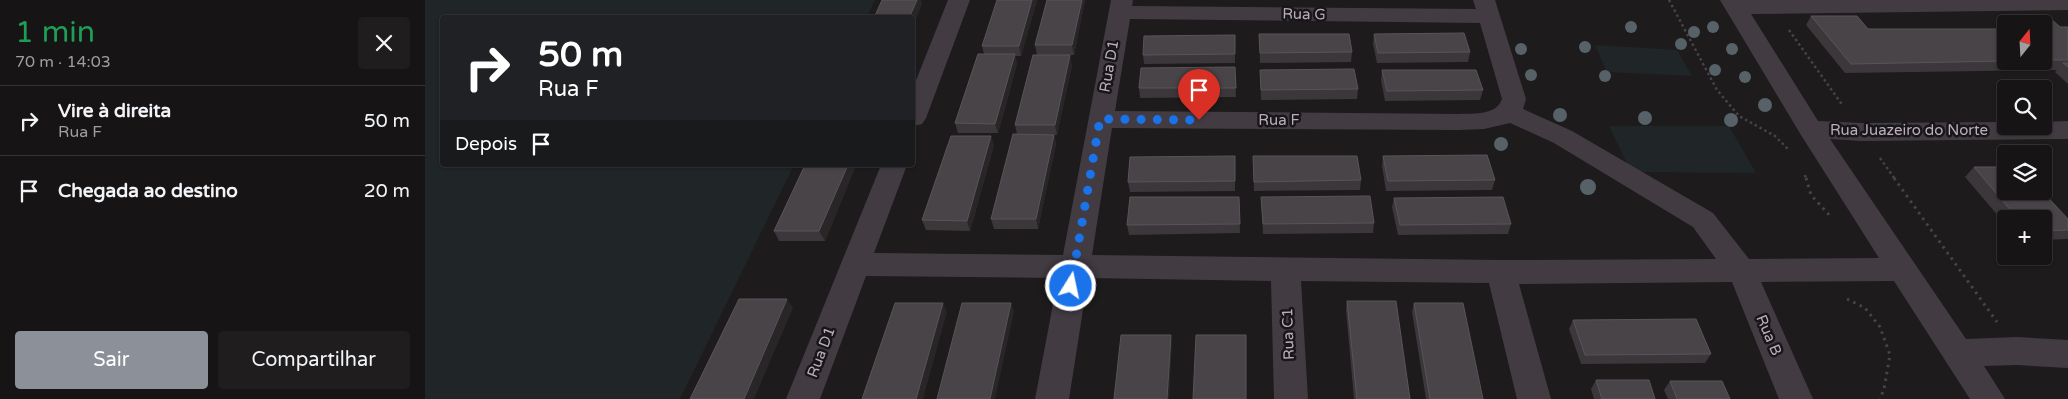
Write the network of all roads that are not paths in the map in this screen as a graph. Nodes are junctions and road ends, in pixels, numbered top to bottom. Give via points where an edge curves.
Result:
1 (959, 0) edge
2 (2068, 3) edge
3 (1734, 4) edge
4 (1121, 6) edge
5 (1487, 8) edge
6 (1508, 112) junction
7 (915, 113) edge
8 (1100, 119) junction
9 (1810, 129) junction
10 (2068, 130) edge
11 (893, 167) edge
12 (855, 264) junction
13 (1075, 267) junction
14 (1901, 269) junction
15 (1286, 270) junction
16 (1742, 271) junction
17 (1501, 272) junction
18 (1959, 354) junction
19 (2068, 354) edge
20 (803, 399) edge
21 (1052, 399) edge
22 (1291, 399) edge
23 (1534, 399) edge
24 (1796, 399) edge
25 (1988, 399) edge

1 - 7 street
2 - 3 street via 1773,7
3 - 9 street
4 - 5 street, Rua G
4 - 8 street, Rua D1
5 - 6 street via 1513,94 1513,105
6 - 8 street, Rua F via 1485,121 1459,122
6 - 16 street, Rua B via 1563,136 1703,220
8 - 13 street, Rua D1
9 - 10 street, Rua Juazeiro do Norte via 1862,132
9 - 14 street
11 - 12 street, Rua D1
12 - 13 street
12 - 20 street, Rua D1
13 - 15 street
13 - 21 street, Rua D1
14 - 16 street
14 - 18 street
15 - 17 street
15 - 22 street, Rua C1
16 - 17 street
16 - 24 street, Rua B
17 - 23 street
18 - 19 street via 2017,351
18 - 25 street

